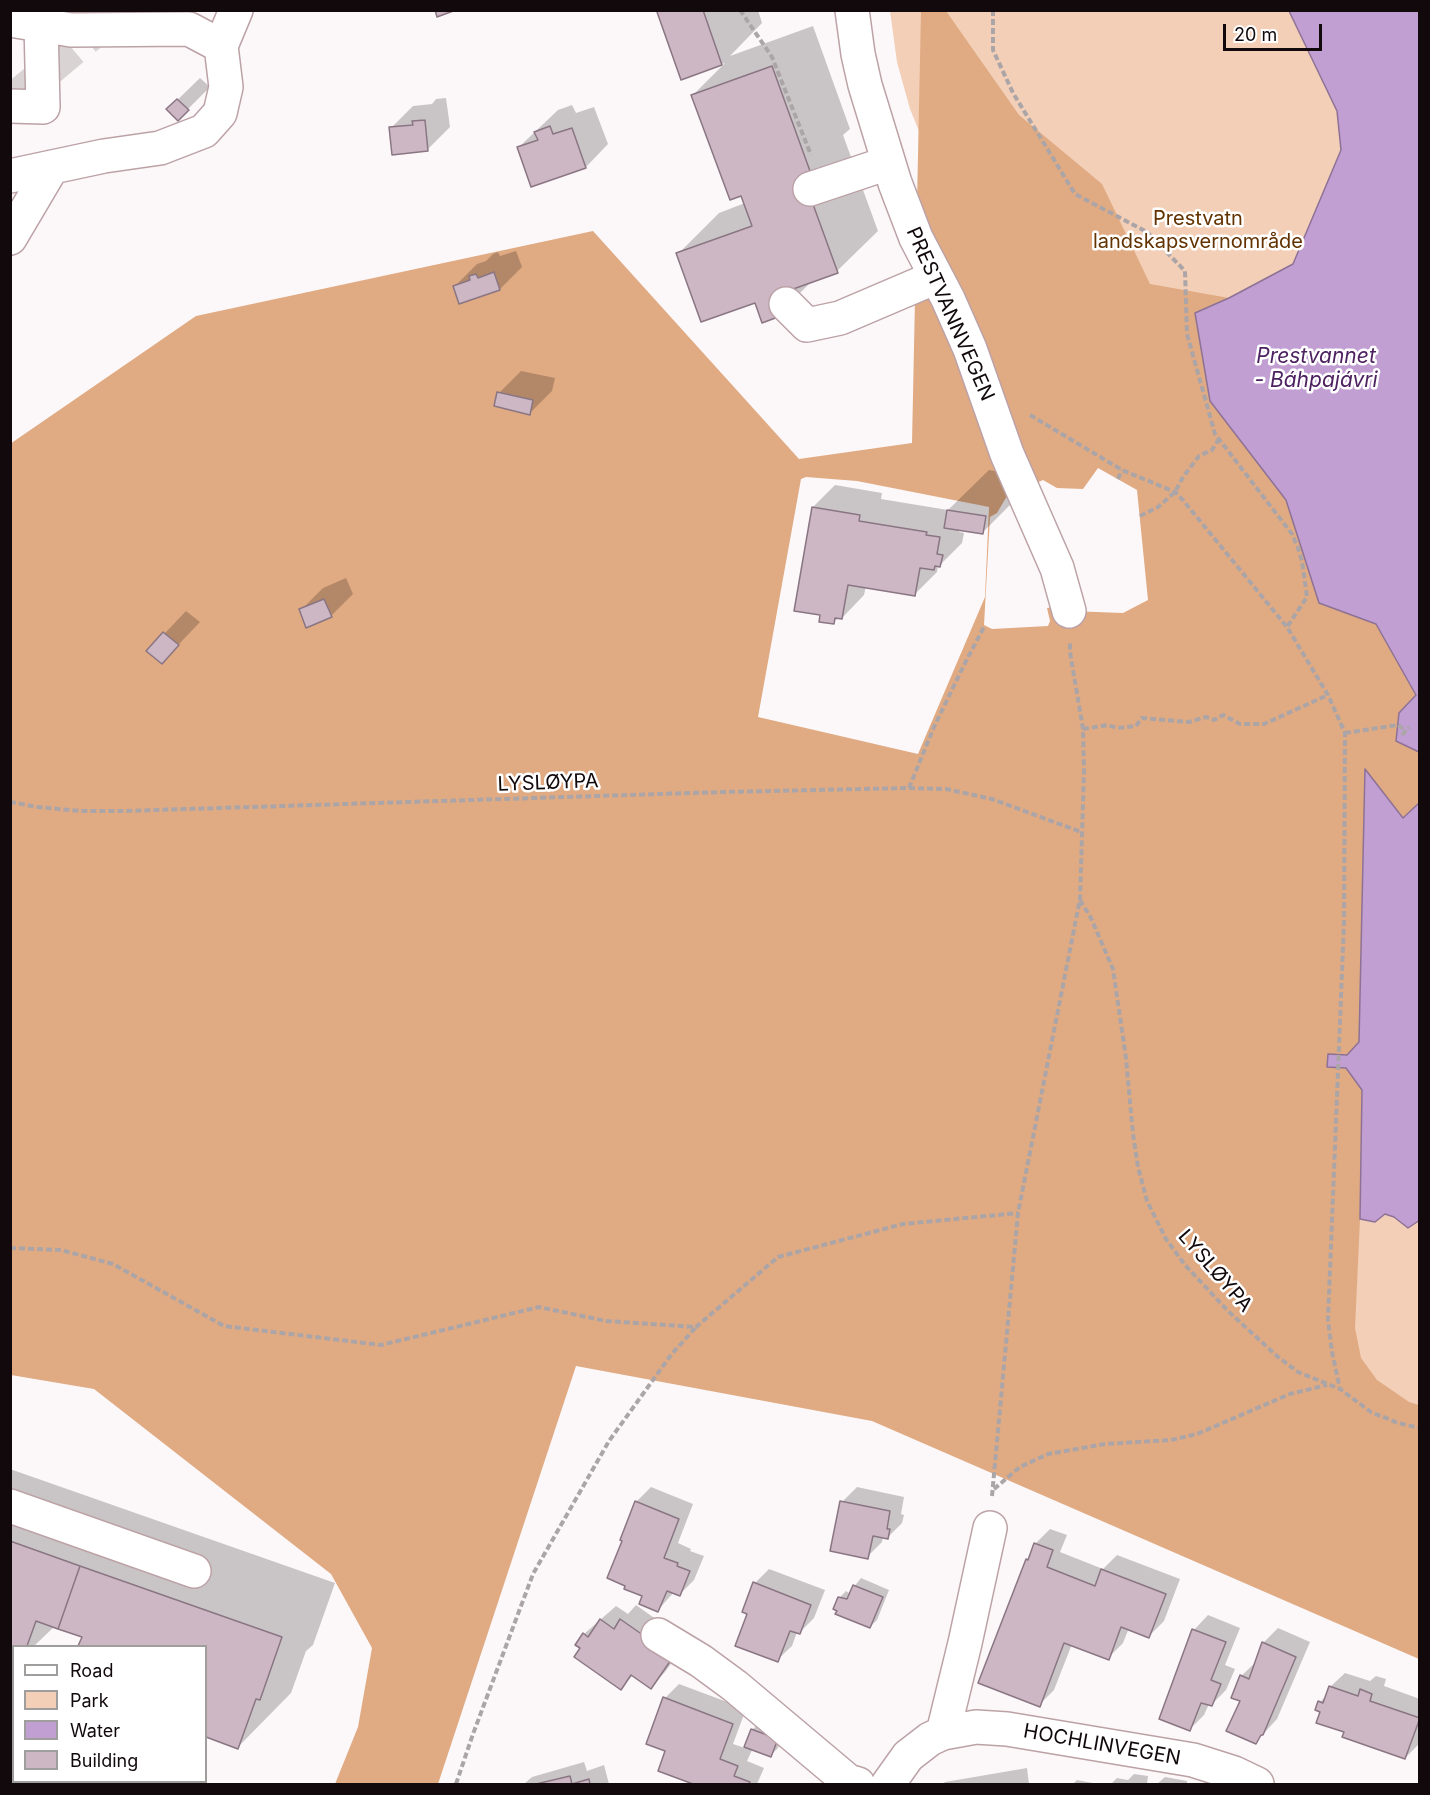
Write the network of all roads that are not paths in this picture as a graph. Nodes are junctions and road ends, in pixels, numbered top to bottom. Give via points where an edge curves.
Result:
1 (236, 10) edge
2 (852, 10) edge
3 (31, 18) edge
4 (221, 46) junction
5 (10, 106) edge
6 (888, 163) junction
7 (52, 167) junction
8 (10, 176) edge
9 (816, 186) road end
10 (10, 238) edge
11 (936, 277) junction
12 (786, 304) dead end
13 (1069, 611) road end
14 (10, 1506) edge
15 (990, 1528) road end
16 (194, 1571) dead end
17 (658, 1635) dead end
18 (943, 1733) junction
19 (858, 1785) edge
20 (888, 1785) edge
21 (1257, 1785) edge

1 - 4 street
2 - 6 street, PRESTVANNVEGEN via 862,75
3 - 4 street via 70,30 189,28
3 - 5 street via 43,106
4 - 7 street via 226,87 220,113 204,131 160,148
6 - 9 street
6 - 11 street, PRESTVANNVEGEN via 916,238
7 - 8 street
7 - 10 street
11 - 12 street via 840,318 807,325
11 - 13 street, PRESTVANNVEGEN via 964,335 1007,454 1057,568
14 - 16 street
15 - 18 street
17 - 19 street via 701,1660 848,1782
18 - 20 street, HOCHLINVEGEN via 908,1756
18 - 21 street, HOCHLINVEGEN via 976,1727 1007,1729 1193,1760

